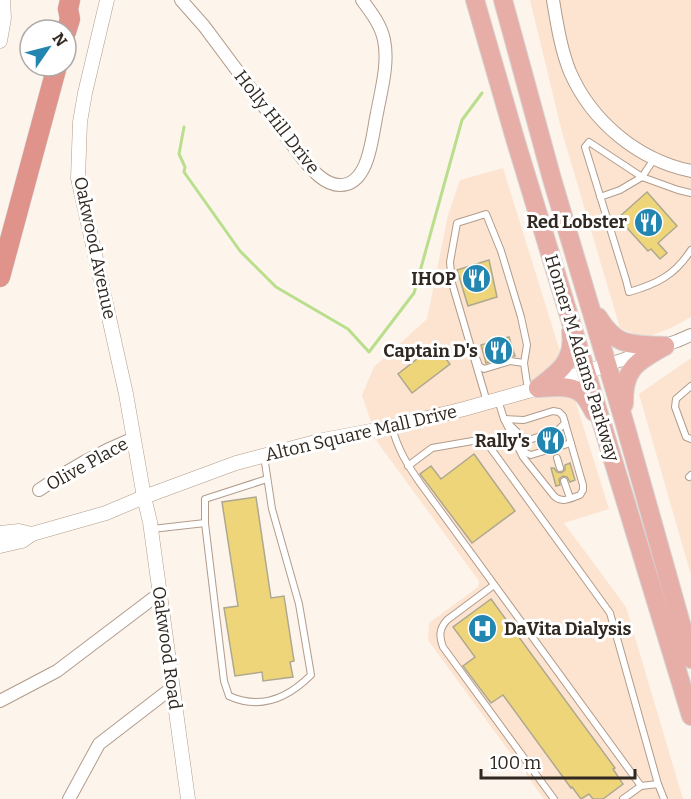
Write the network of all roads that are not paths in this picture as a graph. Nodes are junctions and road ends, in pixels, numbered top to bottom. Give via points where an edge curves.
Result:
1 (3, 0) edge
2 (107, 0) edge
3 (181, 0) edge
4 (362, 0) edge
5 (475, 0) edge
6 (503, 0) edge
7 (510, 0) edge
8 (553, 0) edge
9 (69, 4) edge
10 (60, 18) edge
11 (0, 40) edge
12 (43, 78) edge
13 (54, 78) edge
14 (654, 159) junction
15 (691, 171) edge
16 (642, 177) junction
17 (552, 179) junction
18 (691, 193) edge
19 (600, 197) junction
20 (0, 225) edge
21 (691, 250) edge
22 (0, 277) edge
23 (588, 301) junction
24 (567, 310) junction
25 (691, 335) edge
26 (469, 343) junction
27 (665, 346) junction
28 (524, 363) junction
29 (608, 365) junction
30 (586, 372) junction
31 (691, 386) edge
32 (533, 389) junction
33 (492, 401) junction
34 (504, 420) junction
35 (624, 421) junction
36 (565, 423) junction
37 (392, 427) junction
38 (510, 430) junction
39 (605, 431) junction
40 (134, 438) junction
41 (691, 439) edge
42 (571, 443) junction
43 (264, 456) junction
44 (557, 458) dead end
45 (408, 466) junction
46 (560, 468) dead end
47 (267, 479) junction
48 (564, 481) dead end
49 (39, 490) dead end
50 (144, 497) junction
51 (570, 498) junction
52 (205, 523) junction
53 (151, 529) junction
54 (0, 533) edge
55 (32, 534) junction
56 (0, 546) edge
57 (494, 585) junction
58 (160, 594) junction
59 (691, 659) edge
60 (173, 687) junction
61 (0, 701) edge
62 (691, 716) edge
63 (658, 784) junction
64 (641, 786) junction
65 (69, 799) edge
66 (188, 799) edge
67 (554, 799) edge
68 (624, 799) edge
69 (664, 799) edge

1 - 11 street
2 - 40 street, Oakwood Avenue via 80,122 78,178
3 - 4 street, Holly Hill Drive via 303,159 324,180 343,185 360,175 368,158 384,66 384,38
5 - 24 main road, Homer M Adams Parkway
6 - 17 main road, Homer M Adams Parkway
7 - 17 main road
8 - 14 street via 564,54 580,92 603,123
9 - 10 highway
12 - 20 highway
13 - 22 highway
14 - 15 street
14 - 16 lane
16 - 18 lane
16 - 19 lane
16 - 19 lane via 590,142 585,147
17 - 23 main road, Homer M Adams Parkway
19 - 21 lane via 629,292 662,280
23 - 27 main road via 614,338 629,344
23 - 29 main road, Homer M Adams Parkway
24 - 30 main road, Homer M Adams Parkway
24 - 32 main road via 572,340 564,368
25 - 27 street, Alton Square Mall Drive
26 - 28 lane via 484,369 510,361
26 - 28 lane via 450,262 458,223 486,214 521,317 527,345
26 - 33 lane
27 - 29 street, Alton Square Mall Drive
27 - 35 main road via 645,357 626,378
28 - 32 lane
29 - 30 street, Alton Square Mall Drive
29 - 35 main road, Homer M Adams Parkway
30 - 32 street, Alton Square Mall Drive
30 - 39 main road, Homer M Adams Parkway
31 - 41 lane via 676,399 675,407 686,437
32 - 33 street, Alton Square Mall Drive
32 - 39 main road via 560,387 582,393
33 - 34 lane
33 - 37 street, Alton Square Mall Drive
34 - 36 lane via 524,420 553,411 563,416
34 - 36 lane via 529,440 558,430
34 - 38 lane
35 - 59 main road, Homer M Adams Parkway
36 - 42 lane
37 - 43 street, Alton Square Mall Drive
37 - 45 lane
38 - 42 lane via 531,455
38 - 51 lane via 524,457 554,496 562,501
39 - 62 main road, Homer M Adams Parkway
40 - 49 street, Olive Place via 82,462
40 - 50 street, Oakwood Avenue
42 - 51 lane via 583,490
43 - 47 lane
43 - 50 street, Alton Square Mall Drive
44 - 46 lane
45 - 57 lane
45 - 63 lane via 432,448 483,439 610,614
47 - 52 lane via 205,499
47 - 52 lane via 299,604 311,675 299,687 270,702 240,701 229,696
48 - 51 lane
50 - 53 street, Oakwood Road
50 - 55 street, Alton Square Mall Drive via 106,513
52 - 53 lane
53 - 58 street, Oakwood Road
54 - 55 street, Alton Square Mall Drive
55 - 56 street, Alton Square Mall Drive via 22,541
57 - 64 lane
57 - 67 lane via 447,620 440,639
58 - 60 street, Oakwood Road
58 - 61 street via 57,671
60 - 65 street via 99,744
60 - 66 street, Oakwood Road
63 - 64 lane
63 - 69 lane
64 - 68 lane

